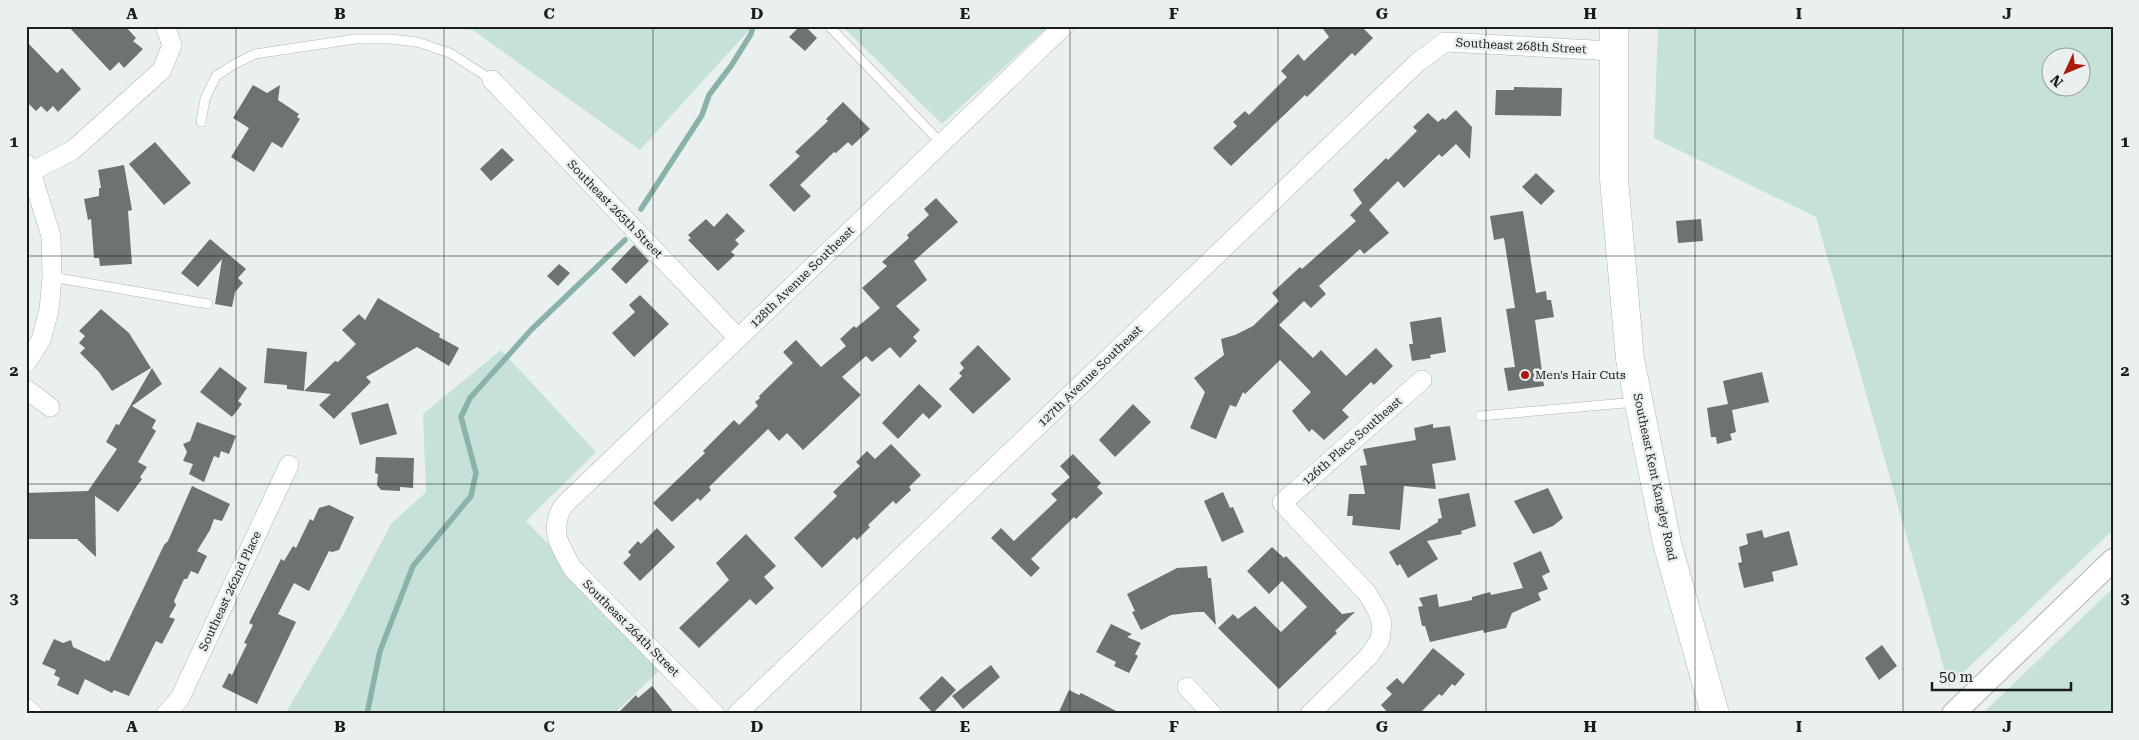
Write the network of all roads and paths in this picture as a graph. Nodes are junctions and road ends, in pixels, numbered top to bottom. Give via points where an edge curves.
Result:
1 (165, 26) edge
2 (829, 26) edge
3 (1064, 26) edge
4 (1444, 34) edge
5 (1613, 39) edge
6 (492, 80) joint
7 (201, 122) dead end
8 (941, 143) junction
9 (29, 168) edge
10 (52, 277) junction
11 (208, 304) dead end
12 (738, 338) junction
13 (26, 363) edge
14 (1422, 380) dead end
15 (26, 389) edge
16 (1639, 402) junction
17 (50, 408) dead end
18 (1480, 416) dead end
19 (289, 465) dead end
20 (556, 536) joint
21 (2113, 560) edge
22 (1187, 687) dead end
23 (26, 708) edge
24 (33, 714) edge
25 (166, 714) edge
26 (715, 714) edge
27 (737, 714) edge
28 (1212, 714) edge
29 (1310, 714) edge
30 (1715, 714) edge
31 (1953, 714) edge

1 - 9 street via 172,45 162,70 73,150
2 - 8 lane
3 - 8 street, 128th Avenue Southeast
4 - 5 street, Southeast 268th Street
4 - 27 street, 127th Avenue Southeast
5 - 16 main road, Southeast Kent Kangley Road via 1614,180 1630,359
6 - 7 lane via 450,53 417,42 355,39 255,54 233,64 216,76 205,99
6 - 12 street, Southeast 265th Street
8 - 12 street, 128th Avenue Southeast
9 - 10 street via 51,236
10 - 11 lane
10 - 13 street via 49,310 41,340
12 - 20 street, 128th Avenue Southeast via 564,505 556,517
14 - 29 street, 126th Place Southeast via 1282,503 1367,593 1382,623 1380,640 1369,656
15 - 17 street
16 - 18 lane
16 - 30 main road, Southeast Kent Kangley Road via 1667,543
19 - 25 street, Southeast 262nd Place via 180,698
20 - 26 street, Southeast 264th Street via 573,569
21 - 31 street
22 - 28 street
23 - 24 street

